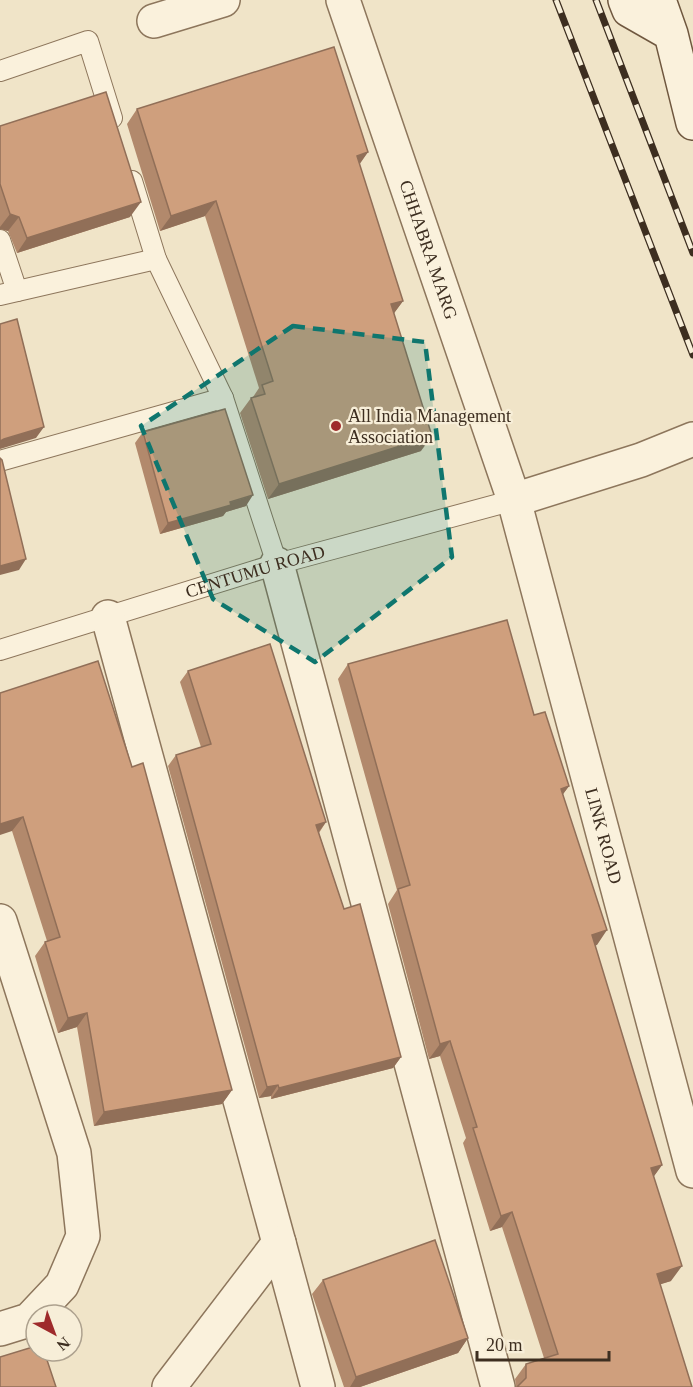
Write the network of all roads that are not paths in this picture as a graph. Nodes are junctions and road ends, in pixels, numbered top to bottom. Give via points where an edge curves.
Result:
1 (223, 0) edge
2 (343, 0) edge
3 (625, 0) edge
4 (659, 0) edge
5 (154, 21) dead end
6 (671, 34) junction
7 (0, 71) edge
8 (693, 123) edge
9 (119, 139) edge
10 (125, 161) edge
11 (0, 240) edge
12 (156, 259) junction
13 (8, 293) edge
14 (223, 398) junction
15 (693, 439) edge
16 (0, 461) edge
17 (514, 500) junction
18 (277, 564) junction
19 (108, 617) junction
20 (0, 650) edge
21 (0, 921) edge
22 (693, 1172) edge
23 (279, 1243) junction
24 (0, 1329) edge
25 (169, 1387) edge
26 (318, 1387) edge
27 (498, 1387) edge

1 - 5 street
2 - 17 street, CHHABRA MARG
3 - 6 street via 629,10
4 - 6 street
6 - 8 street
7 - 9 lane via 88,41
10 - 12 lane
11 - 13 lane
12 - 13 lane
12 - 14 lane
14 - 16 lane
14 - 18 lane
15 - 17 street via 641,460
17 - 18 lane, CENTUMU ROAD
17 - 22 street, LINK ROAD
18 - 19 lane, CENTUMU ROAD
18 - 27 street
19 - 20 lane, CENTUMU ROAD
19 - 23 street
21 - 24 street via 74,1153 83,1236 62,1285 29,1320
23 - 25 street
23 - 26 street

